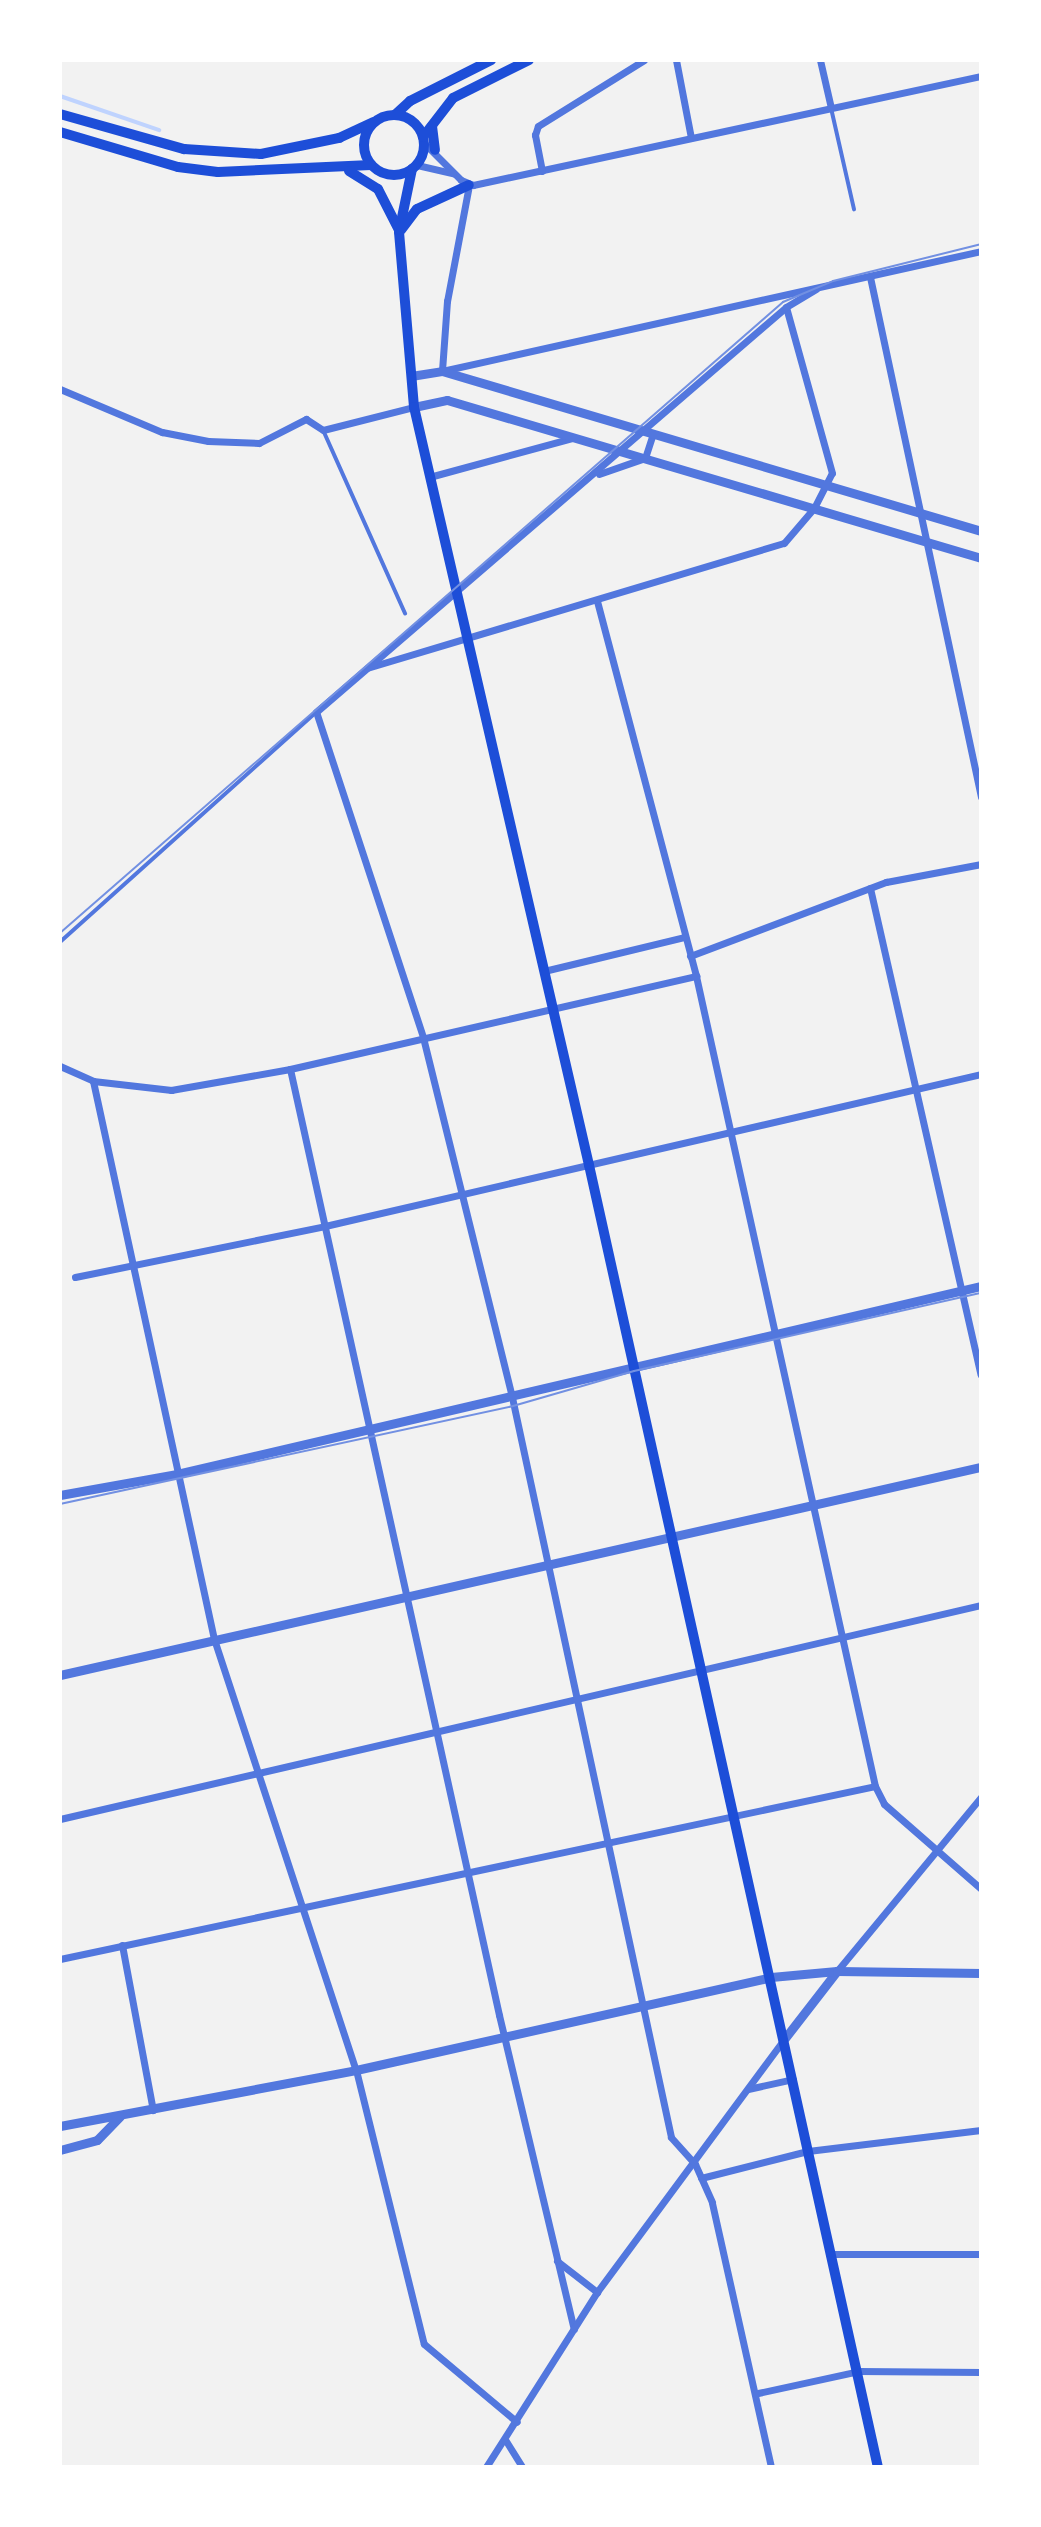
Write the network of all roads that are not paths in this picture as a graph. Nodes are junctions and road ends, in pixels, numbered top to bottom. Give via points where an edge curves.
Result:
1 (491, 60) edge
2 (529, 60) edge
3 (644, 60) edge
4 (676, 60) edge
5 (820, 60) edge
6 (981, 76) edge
7 (831, 108) junction
8 (60, 114) edge
9 (396, 114) junction
10 (373, 122) junction
11 (432, 126) junction
12 (60, 132) edge
13 (691, 138) junction
14 (423, 140) junction
15 (435, 150) junction
16 (340, 167) junction
17 (373, 167) junction
18 (414, 167) junction
19 (542, 171) junction
20 (454, 174) junction
21 (469, 185) junction
22 (378, 189) junction
23 (854, 209) dead end
24 (399, 232) junction
25 (981, 251) edge
26 (870, 277) junction
27 (816, 289) junction
28 (786, 307) junction
29 (442, 371) junction
30 (411, 376) junction
31 (60, 389) edge
32 (414, 407) junction
33 (323, 430) junction
34 (649, 433) junction
35 (572, 438) junction
36 (622, 451) junction
37 (645, 458) junction
38 (593, 475) junction
39 (433, 476) junction
40 (827, 486) junction
41 (814, 508) junction
42 (919, 513) junction
43 (981, 531) edge
44 (924, 541) junction
45 (981, 558) edge
46 (457, 591) junction
47 (597, 601) junction
48 (405, 613) dead end
49 (467, 636) junction
50 (360, 670) junction
51 (316, 712) junction
52 (981, 797) edge
53 (981, 864) edge
54 (870, 888) junction
55 (685, 937) junction
56 (60, 942) edge
57 (690, 956) junction
58 (544, 971) junction
59 (696, 976) junction
60 (551, 1007) junction
61 (423, 1037) junction
62 (60, 1066) edge
63 (290, 1069) junction
64 (981, 1074) edge
65 (93, 1081) junction
66 (914, 1090) junction
67 (729, 1131) junction
68 (589, 1165) junction
69 (461, 1192) junction
70 (325, 1226) junction
71 (135, 1267) junction
72 (75, 1277) dead end
73 (981, 1286) edge
74 (961, 1290) junction
75 (776, 1330) junction
76 (632, 1364) junction
77 (981, 1375) edge
78 (512, 1397) junction
79 (369, 1427) junction
80 (981, 1467) edge
81 (177, 1474) junction
82 (60, 1495) edge
83 (815, 1505) junction
84 (672, 1538) junction
85 (545, 1566) junction
86 (409, 1596) junction
87 (981, 1605) edge
88 (214, 1639) junction
89 (845, 1640) junction
90 (701, 1672) junction
91 (60, 1675) edge
92 (575, 1702) junction
93 (437, 1733) junction
94 (258, 1774) junction
95 (875, 1786) junction
96 (981, 1797) edge
97 (735, 1816) junction
98 (60, 1819) edge
99 (607, 1844) junction
100 (937, 1851) junction
101 (468, 1874) junction
102 (981, 1889) edge
103 (302, 1908) junction
104 (122, 1945) junction
105 (60, 1959) edge
106 (837, 1971) junction
107 (981, 1973) edge
108 (771, 1977) junction
109 (642, 2004) junction
110 (504, 2034) junction
111 (785, 2038) junction
112 (356, 2070) junction
113 (793, 2079) junction
114 (748, 2089) junction
115 (153, 2110) junction
116 (120, 2116) junction
117 (60, 2126) edge
118 (981, 2130) edge
119 (60, 2150) edge
120 (808, 2151) junction
121 (695, 2164) junction
122 (701, 2178) junction
123 (829, 2254) junction
124 (981, 2254) edge
125 (557, 2261) junction
126 (981, 2261) edge
127 (597, 2292) junction
128 (574, 2329) junction
129 (859, 2371) junction
130 (981, 2372) edge
131 (758, 2393) junction
132 (517, 2422) junction
133 (506, 2441) junction
134 (486, 2467) edge
135 (522, 2467) edge
136 (771, 2467) edge
137 (878, 2467) edge

1 - 9 main road via 410,101
2 - 11 main road via 453,98
3 - 19 street via 538,126
4 - 13 street
5 - 7 street
6 - 7 street
7 - 13 street
7 - 23 lane
8 - 10 main road via 184,149 261,154 339,138
9 - 10 main road
9 - 14 main road via 413,121
10 - 17 main road via 363,148
11 - 14 main road
11 - 15 main road
12 - 16 main road via 178,167 218,172
13 - 19 street
14 - 15 street
14 - 18 main road
15 - 20 street
16 - 17 main road
16 - 22 main road
17 - 18 main road via 394,175
17 - 22 main road
18 - 20 street
18 - 24 main road via 403,196
19 - 21 street
20 - 21 street
21 - 24 main road via 417,209
21 - 29 street via 447,301
22 - 24 main road
24 - 30 main road
25 - 26 street
26 - 27 street
26 - 42 street
27 - 28 street
27 - 29 street
28 - 34 street
28 - 40 street via 832,473
29 - 30 street
29 - 34 street
30 - 32 main road
31 - 33 street via 162,432 208,441 259,443 306,419
32 - 33 street
32 - 35 street via 447,400
32 - 39 main road
33 - 48 lane
34 - 36 street
34 - 37 street
34 - 40 street
35 - 36 street
35 - 39 street
36 - 37 street
36 - 38 street
37 - 38 street
37 - 41 street
38 - 46 street
39 - 46 main road
40 - 41 street
40 - 42 street
41 - 44 street
41 - 47 street via 784,543
42 - 43 street
42 - 44 street
44 - 45 street
44 - 52 street
46 - 49 main road
46 - 50 street
47 - 49 street
47 - 55 street
49 - 50 street
49 - 58 main road
50 - 51 street
51 - 56 lane
51 - 61 street
53 - 54 street
54 - 57 street
54 - 66 street
55 - 57 street
55 - 58 street
57 - 59 street
58 - 60 main road
59 - 60 street
59 - 67 street
60 - 61 street
60 - 68 main road
61 - 63 street
61 - 69 street
62 - 65 street
63 - 65 street via 171,1090
63 - 70 street
64 - 66 street
65 - 71 street
66 - 67 street
66 - 74 street
67 - 68 street
67 - 75 street
68 - 69 street
68 - 76 main road
69 - 70 street
69 - 78 street
70 - 71 street
70 - 79 street
71 - 72 street
71 - 81 street
73 - 74 street
74 - 75 street
74 - 77 street
75 - 76 street
75 - 83 street
76 - 78 street
76 - 84 main road
78 - 79 street
78 - 85 street
79 - 81 street
79 - 86 street
80 - 83 street
81 - 82 street
81 - 88 street
83 - 84 street
83 - 89 street
84 - 85 street
84 - 90 main road
85 - 86 street
85 - 92 street
86 - 88 street
86 - 93 street
87 - 89 street
88 - 91 street
88 - 94 street
89 - 90 street
89 - 95 street
90 - 92 street
90 - 97 main road
92 - 93 street
92 - 99 street
93 - 94 street
93 - 101 street
94 - 98 street
94 - 103 street
95 - 97 street
95 - 100 street via 884,1804
96 - 100 street
97 - 99 street
97 - 108 main road
99 - 101 street
99 - 109 street
100 - 102 street
100 - 106 street
101 - 103 street
101 - 110 street
103 - 104 street
103 - 112 street
104 - 105 street
104 - 115 street
106 - 107 street
106 - 108 street
106 - 111 street
108 - 109 street
108 - 111 main road
109 - 110 street
109 - 121 street via 671,2137
110 - 112 street
110 - 125 street
111 - 113 main road
111 - 114 street
112 - 115 street
112 - 132 street via 424,2344
113 - 114 street
113 - 120 main road
114 - 121 street
115 - 116 street
116 - 117 street
116 - 119 street via 97,2140
118 - 120 street
120 - 122 street
120 - 123 main road
121 - 122 street
121 - 127 street
122 - 131 street via 712,2202
123 - 124 street
123 - 129 main road
124 - 126 street
125 - 127 street
125 - 128 street
127 - 128 street
128 - 132 street
129 - 130 street
129 - 131 street
129 - 137 main road
131 - 136 street
132 - 133 street
133 - 134 street
133 - 135 street

